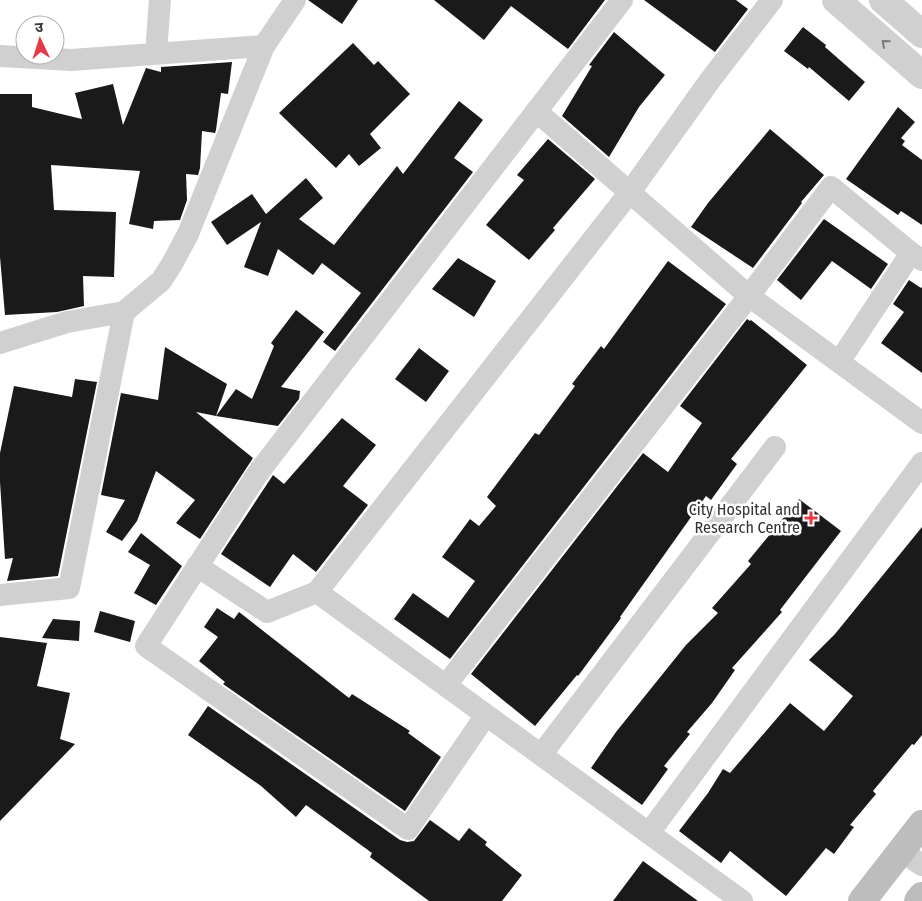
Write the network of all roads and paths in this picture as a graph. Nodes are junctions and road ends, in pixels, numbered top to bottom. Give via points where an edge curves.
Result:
1 (160, 0) edge
2 (295, 0) edge
3 (622, 0) edge
4 (772, 0) edge
5 (836, 0) edge
6 (883, 0) edge
7 (922, 34) edge
8 (264, 46) junction
9 (156, 53) junction
10 (0, 56) edge
11 (922, 75) edge
12 (536, 111) junction
13 (630, 192) junction
14 (916, 257) edge
15 (749, 296) junction
16 (124, 312) junction
17 (0, 343) edge
18 (839, 362) junction
19 (922, 423) edge
20 (775, 446) dead end
21 (922, 463) edge
22 (197, 566) junction
23 (317, 592) junction
24 (0, 595) edge
25 (446, 686) junction
26 (486, 714) junction
27 (541, 755) junction
28 (922, 824) edge
29 (649, 833) junction
30 (911, 858) edge
31 (922, 896) edge
32 (742, 901) edge
33 (862, 901) edge
34 (918, 901) edge

1 - 9 street
2 - 8 street
3 - 12 street
4 - 13 street
11 -> 5 street
6 - 7 street
8 - 9 street
8 - 16 street via 188,234 161,281
9 - 10 street via 71,60
12 - 13 street
12 - 22 street via 258,473
13 - 15 street
13 - 23 street
14 - 15 street via 831,187
14 - 18 street
15 - 18 street
15 - 25 street
16 - 17 street via 66,322
16 - 24 street via 69,588
18 - 19 street
20 - 27 street
21 - 29 street
22 - 23 street via 267,612
22 - 26 street via 146,646 408,829
23 - 25 street
25 - 26 street
26 - 27 street
27 - 29 street
28 - 30 main road
29 - 32 street
30 - 33 main road
31 - 34 main road

